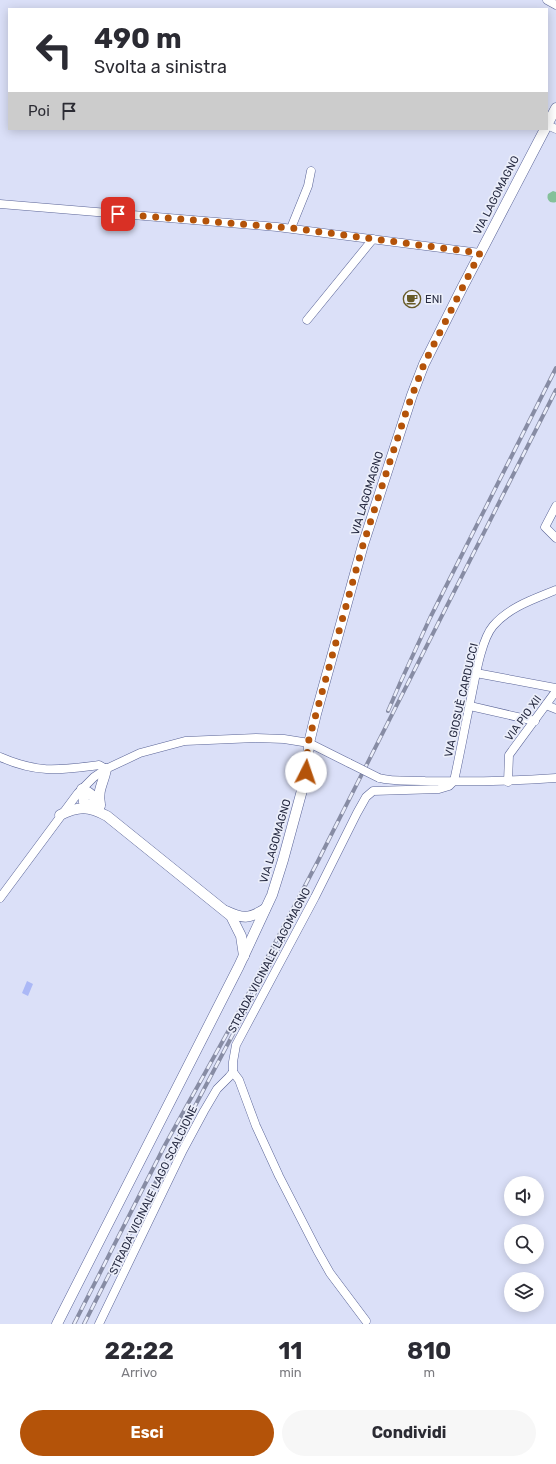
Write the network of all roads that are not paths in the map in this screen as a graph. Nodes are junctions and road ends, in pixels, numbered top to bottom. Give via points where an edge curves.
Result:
1 (547, 0) edge
2 (556, 5) edge
3 (556, 108) edge
4 (548, 123) edge
5 (544, 130) edge
6 (311, 171) dead end
7 (0, 204) edge
8 (291, 228) junction
9 (373, 239) junction
10 (480, 253) junction
11 (307, 320) dead end
12 (556, 506) edge
13 (556, 538) edge
14 (556, 590) edge
15 (476, 673) junction
16 (556, 690) edge
17 (546, 704) junction
18 (470, 706) junction
19 (556, 709) edge
20 (534, 721) junction
21 (308, 743) junction
22 (0, 757) edge
23 (106, 769) junction
24 (556, 778) edge
25 (454, 781) junction
26 (508, 782) junction
27 (82, 789) junction
28 (99, 808) junction
29 (60, 815) junction
30 (0, 898) edge
31 (265, 909) junction
32 (239, 921) junction
33 (255, 932) junction
34 (244, 956) junction
35 (233, 1072) junction
36 (366, 1322) dead end
37 (57, 1324) edge
38 (99, 1324) edge

1 - 2 street
3 - 4 main road
5 - 10 main road, VIA LAGOMAGNO
6 - 8 street via 308,186
7 - 8 street
8 - 9 street
9 - 10 street
9 - 11 street
10 - 21 main road, VIA LAGOMAGNO via 424,364 412,395 363,545
12 - 13 street via 545,527
14 - 15 street, VIA GIOSUÈ CARDUCCI via 518,607 494,624 489,631
15 - 16 street
15 - 18 street, VIA GIOSUÈ CARDUCCI
16 - 17 street, VIA PIO XII
17 - 19 street
17 - 20 street, VIA PIO XII
18 - 20 street
18 - 25 street, VIA GIOSUÈ CARDUCCI
20 - 26 street, VIA PIO XII via 510,755
21 - 23 street via 256,738 185,740 140,753
21 - 25 street, bridge via 379,778
21 - 31 main road, VIA LAGOMAGNO via 306,772 284,860
22 - 23 street via 38,769 99,765
23 - 27 street
23 - 28 main road via 98,796
24 - 26 street
25 - 26 street
25 - 35 street, STRADA VICINALE LAGOMAGNO via 440,789 373,791 366,797 239,1038 234,1051
27 - 28 main road via 84,802
27 - 29 street
28 - 29 main road via 81,808
28 - 32 main road
29 - 30 street
31 - 32 main road
31 - 33 main road, VIA LAGOMAGNO
32 - 33 main road
32 - 34 main road
33 - 34 main road, VIA LAGOMAGNO
34 - 37 main road, VIA LAGOMAGNO
35 - 36 street via 239,1080 279,1176 317,1250 330,1273
35 - 38 street, STRADA VICINALE LAGO SCALCIONE via 217,1089 204,1111

